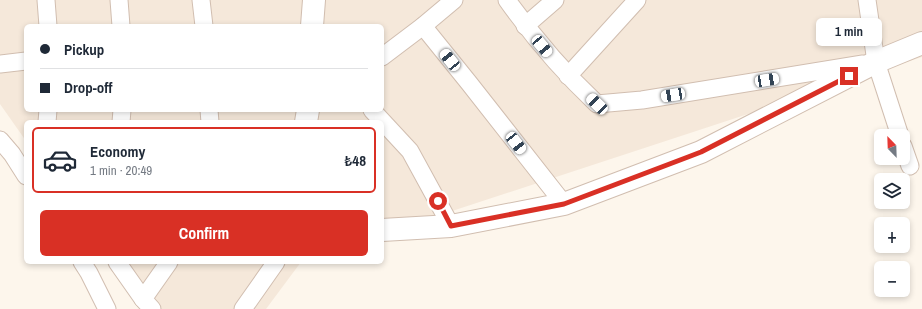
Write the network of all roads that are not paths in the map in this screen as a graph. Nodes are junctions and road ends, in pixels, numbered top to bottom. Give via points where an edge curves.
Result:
1 (46, 0) edge
2 (119, 0) edge
3 (201, 0) edge
4 (314, 0) edge
5 (454, 0) edge
6 (507, 0) edge
7 (555, 0) edge
8 (637, 0) edge
9 (867, 0) edge
10 (48, 24) edge
11 (122, 24) edge
12 (204, 24) edge
13 (312, 24) edge
14 (423, 26) junction
15 (525, 26) junction
16 (922, 43) edge
17 (384, 55) edge
18 (24, 61) edge
19 (876, 62) junction
20 (0, 64) edge
21 (568, 76) junction
22 (374, 112) edge
23 (381, 120) edge
24 (384, 123) edge
25 (898, 129) edge
26 (0, 140) edge
27 (24, 173) edge
28 (564, 204) junction
29 (451, 226) junction
30 (384, 230) edge
31 (83, 264) edge
32 (118, 264) edge
33 (168, 264) edge
34 (275, 264) edge
35 (147, 304) edge
36 (106, 309) edge
37 (243, 309) edge

1 - 10 street
2 - 11 street
3 - 12 street
4 - 13 street
5 - 14 street
6 - 15 street
7 - 15 street
8 - 21 street
9 - 19 street
14 - 17 street
14 - 28 street
15 - 21 street
16 - 19 street
18 - 20 street
19 - 21 street via 642,100 597,104
19 - 25 street
19 - 28 street via 701,152
22 - 23 street
24 - 29 street via 410,151
26 - 27 street
28 - 29 street
29 - 30 street
31 - 36 street
32 - 35 street
33 - 35 street
34 - 37 street

